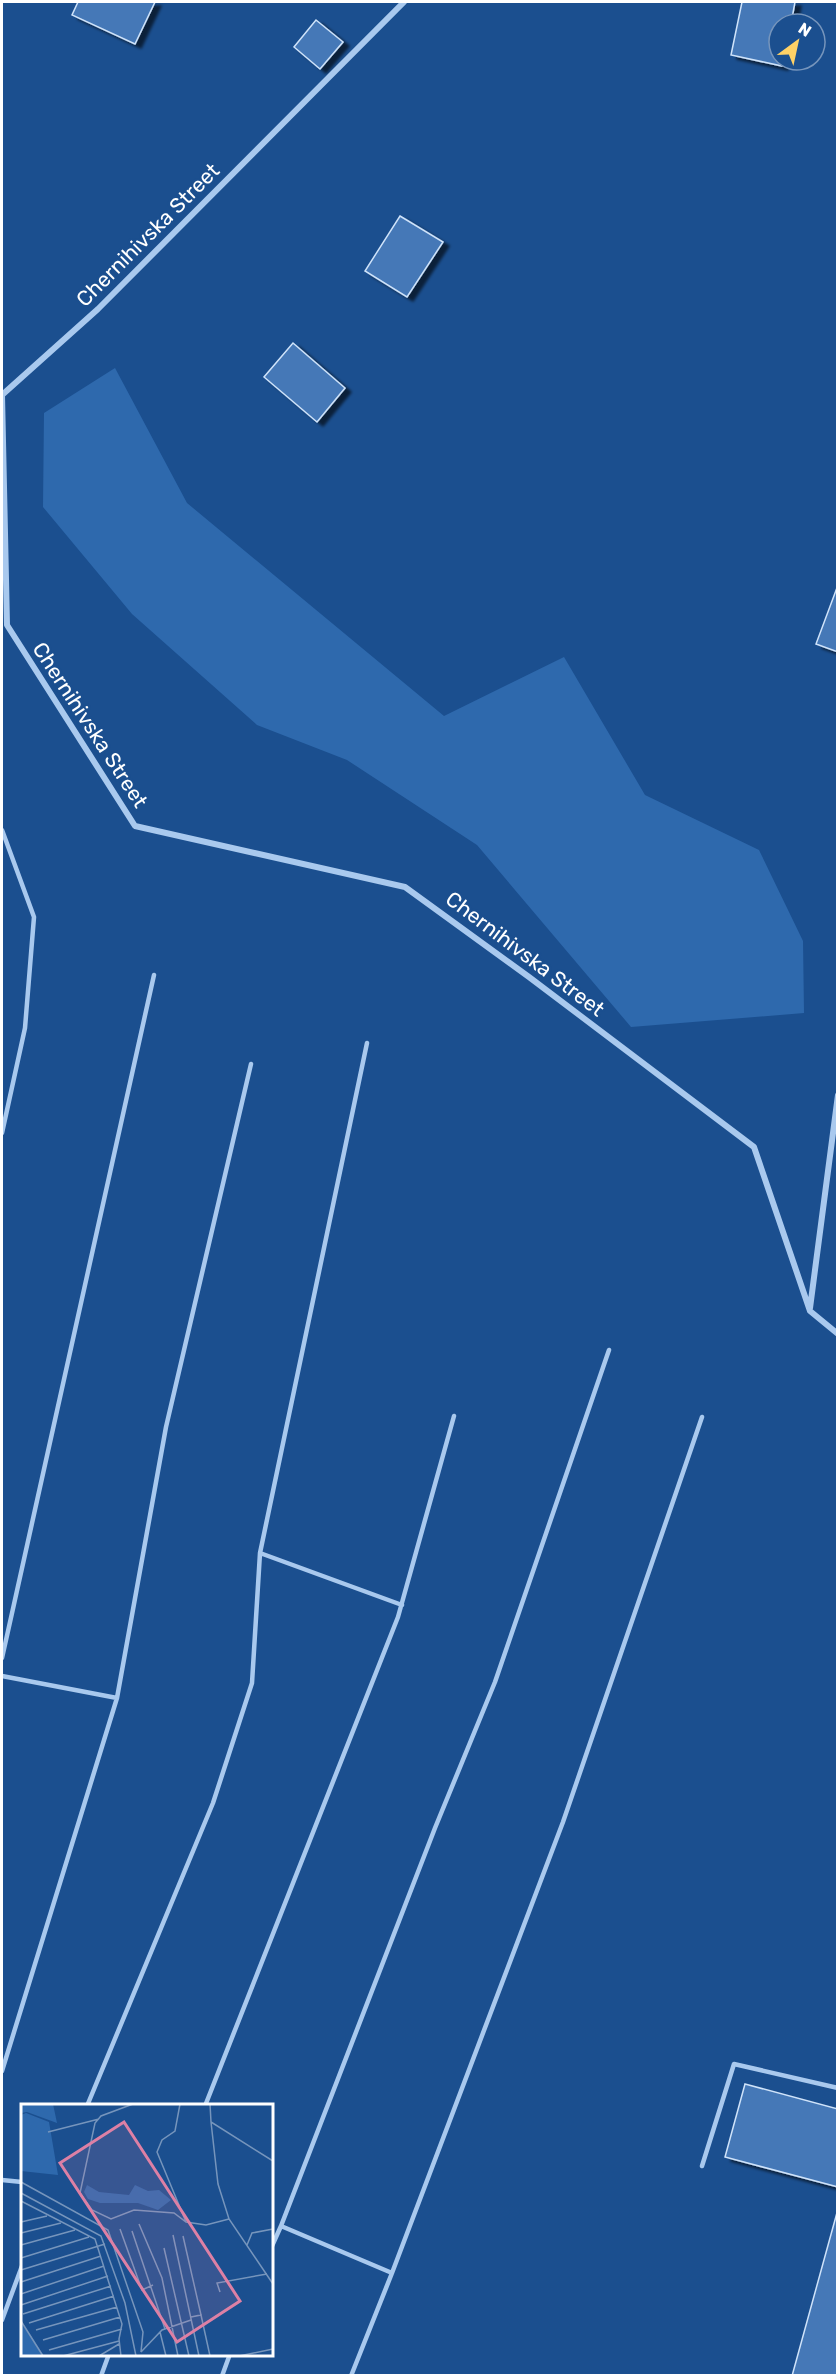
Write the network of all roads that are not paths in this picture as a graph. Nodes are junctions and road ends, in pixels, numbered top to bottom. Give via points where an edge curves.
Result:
1 (404, 2) edge
2 (2, 830) edge
3 (154, 975) dead end
4 (367, 1043) dead end
5 (251, 1064) dead end
6 (837, 1095) edge
7 (2, 1133) edge
8 (810, 1311) junction
9 (837, 1334) edge
10 (609, 1350) dead end
11 (454, 1416) dead end
12 (702, 1417) dead end
13 (260, 1553) junction
14 (402, 1605) junction
15 (2, 1658) edge
16 (2, 1676) edge
17 (117, 1698) junction
18 (2, 2071) edge
19 (837, 2088) edge
20 (88, 2104) edge
21 (207, 2104) edge
22 (702, 2166) dead end
23 (2, 2180) edge
24 (21, 2182) edge
25 (281, 2226) junction
26 (273, 2244) edge
27 (21, 2269) edge
28 (392, 2273) junction
29 (2, 2320) edge
30 (109, 2356) edge
31 (230, 2356) edge
32 (101, 2376) edge
33 (222, 2376) edge
34 (351, 2376) edge

1 - 8 street, Chernihivska Street via 98,309 2,395 7,625 135,826 405,887 753,1147
2 - 7 lane via 34,917 25,1028
3 - 15 lane
4 - 13 lane
5 - 17 lane via 166,1427
6 - 8 street
8 - 9 street
10 - 25 lane via 495,1682
11 - 14 lane
12 - 28 lane via 566,1811
13 - 14 lane
13 - 20 lane via 252,1683 213,1803
14 - 21 lane
16 - 17 lane
17 - 18 lane
19 - 22 lane via 734,2064
23 - 24 lane
25 - 26 lane
25 - 28 lane
27 - 29 lane
28 - 34 lane
30 - 32 lane
31 - 33 lane

